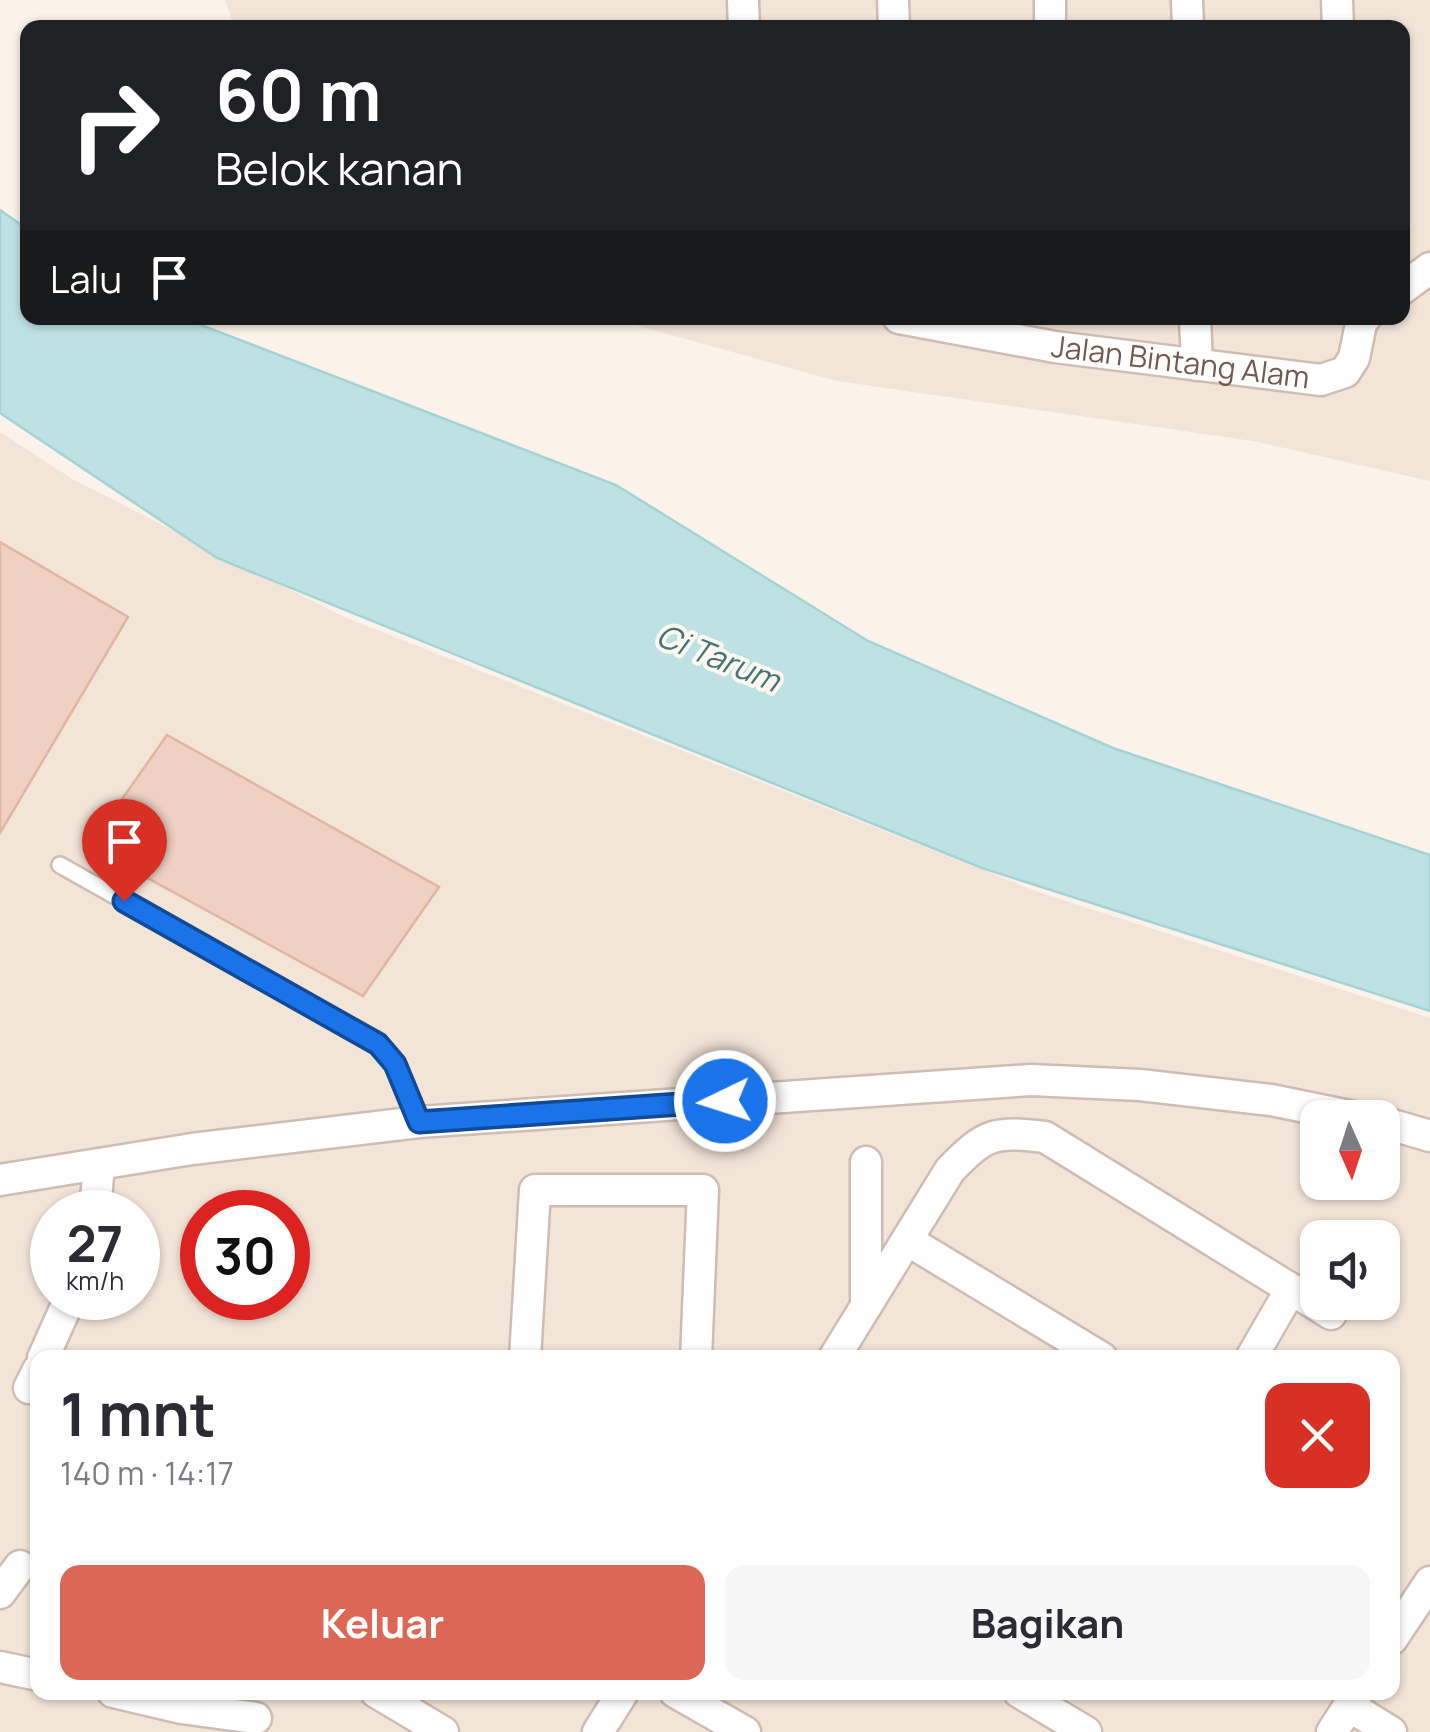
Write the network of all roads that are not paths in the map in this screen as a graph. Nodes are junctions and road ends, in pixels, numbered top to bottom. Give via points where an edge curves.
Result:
1 (979, 325) edge
2 (1195, 325) edge
3 (1361, 325) edge
4 (1054, 332) edge
5 (1196, 365) junction
6 (60, 865) dead end
7 (1300, 1106) edge
8 (419, 1122) junction
9 (1400, 1126) edge
10 (1430, 1136) edge
11 (866, 1162) dead end
12 (99, 1164) junction
13 (0, 1180) edge
14 (97, 1190) edge
15 (907, 1240) junction
16 (1291, 1290) junction
17 (1300, 1295) edge
18 (866, 1309) junction
19 (60, 1320) edge
20 (47, 1350) edge
21 (526, 1350) edge
22 (696, 1350) edge
23 (839, 1350) edge
24 (1089, 1350) edge
25 (1256, 1350) edge
26 (20, 1566) dead end
27 (1430, 1582) edge
28 (0, 1594) edge
29 (1400, 1627) edge
30 (0, 1666) edge
31 (30, 1673) edge
32 (148, 1700) edge
33 (389, 1700) edge
34 (617, 1700) edge
35 (689, 1700) edge
36 (1352, 1700) edge
37 (1354, 1700) edge
38 (1036, 1706) edge
39 (262, 1714) edge
40 (443, 1732) edge
41 (598, 1732) edge
42 (745, 1732) edge
43 (1086, 1732) edge
44 (1332, 1732) edge
45 (1391, 1732) edge

1 - 4 street, Jalan Bintang Alam
2 - 5 street
3 - 5 street, Jalan Bintang Alam via 1345,372 1321,380
4 - 5 street, Jalan Bintang Alam
6 - 8 lane via 378,1044 395,1064
7 - 8 street via 1032,1080
8 - 12 street
9 - 10 street
11 - 18 street
12 - 13 street
12 - 14 street
15 - 16 street via 950,1170 976,1144 1007,1132 1046,1137
15 - 18 street
15 - 24 street
16 - 17 street
16 - 25 street
18 - 23 street
19 - 20 street
21 - 22 street via 535,1190 703,1190
26 - 28 street
27 - 29 street
30 - 31 street
32 - 39 street
33 - 40 street
34 - 41 street
35 - 42 street
36 - 44 street
37 - 45 street
38 - 43 street

